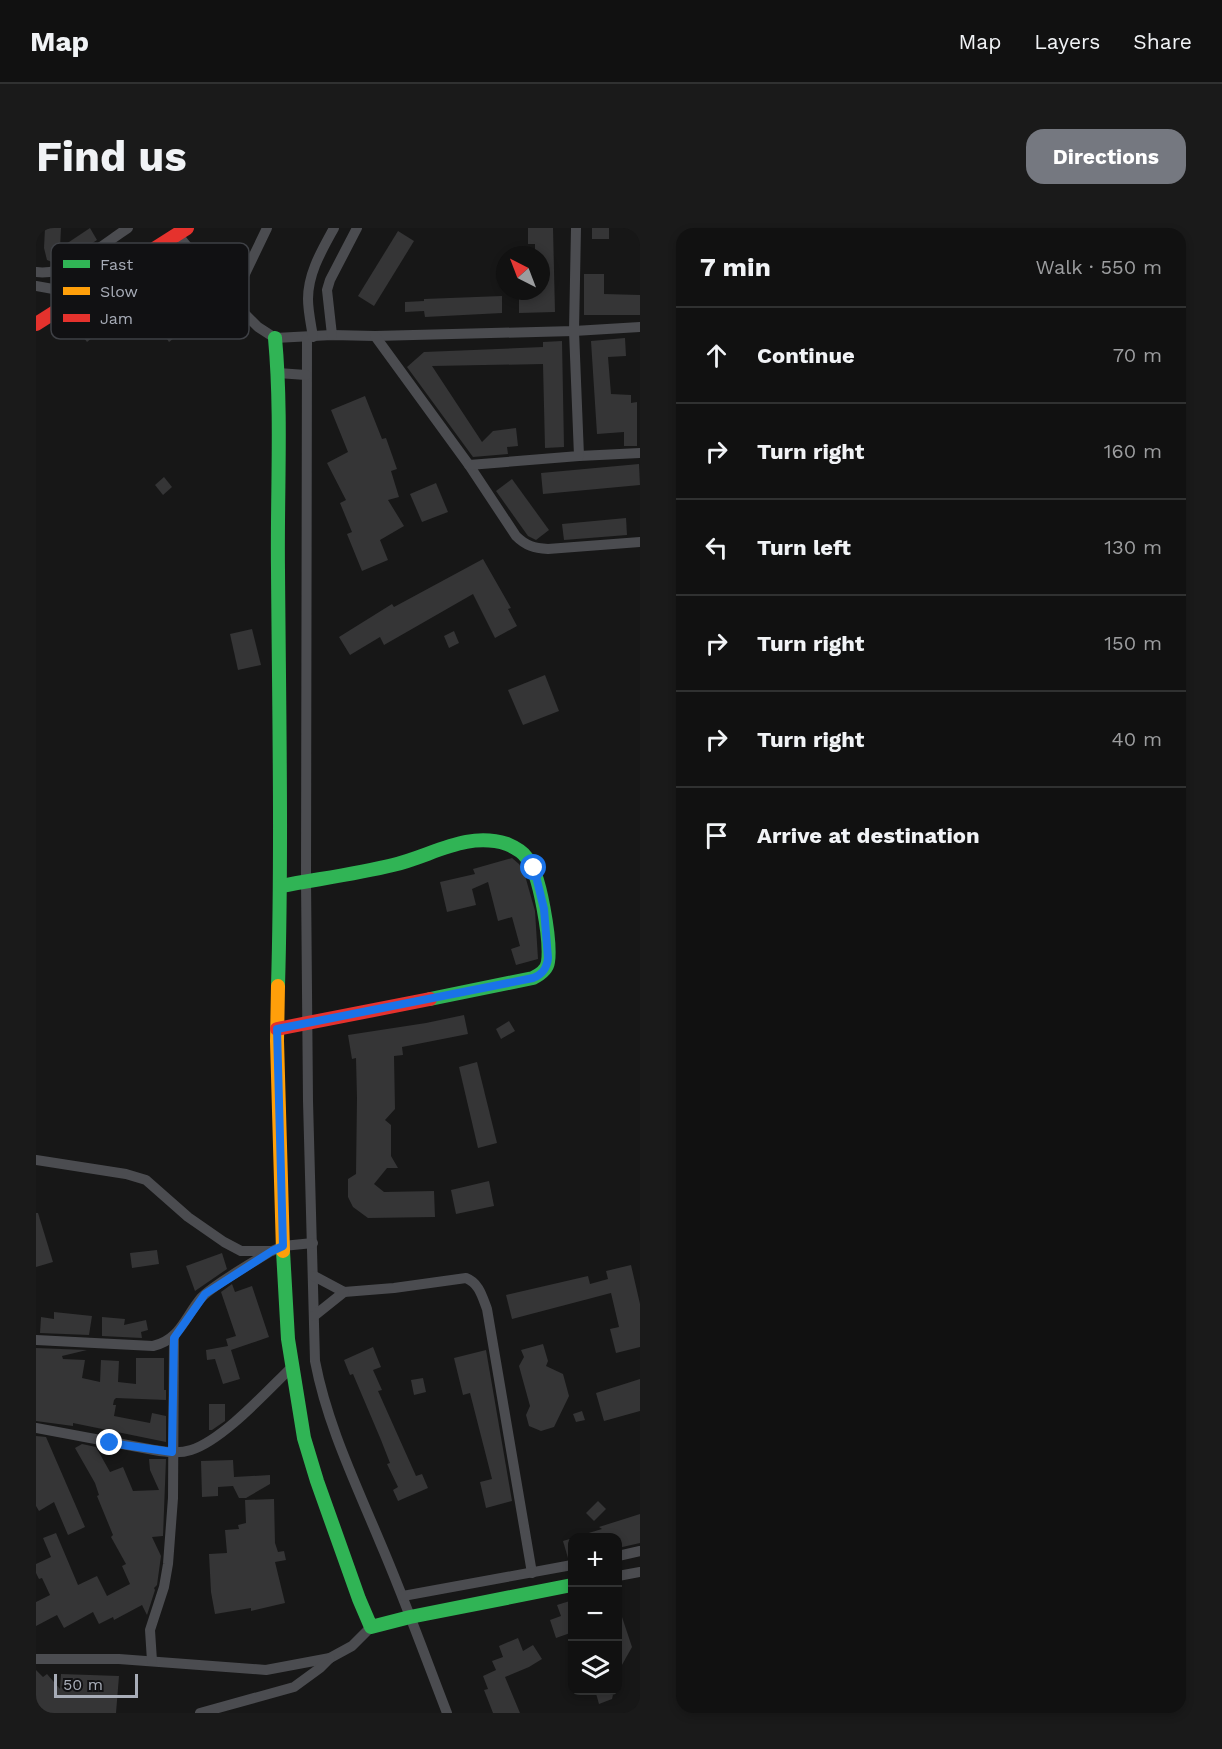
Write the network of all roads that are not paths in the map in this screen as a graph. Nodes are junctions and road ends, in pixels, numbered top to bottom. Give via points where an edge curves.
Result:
1 (128, 228) edge
2 (163, 228) edge
3 (267, 228) edge
4 (334, 228) edge
5 (357, 228) edge
6 (576, 228) edge
7 (182, 231) edge
8 (105, 243) edge
9 (139, 243) edge
10 (163, 243) edge
11 (249, 266) edge
12 (36, 272) edge
13 (51, 272) edge
14 (36, 286) edge
15 (51, 289) edge
16 (51, 299) edge
17 (36, 308) edge
18 (51, 314) edge
19 (249, 318) edge
20 (36, 324) edge
21 (640, 327) edge
22 (574, 331) junction
23 (332, 335) junction
24 (375, 336) junction
25 (310, 337) junction
26 (275, 338) junction
27 (278, 374) junction
28 (306, 375) junction
29 (640, 453) edge
30 (579, 456) junction
31 (469, 465) junction
32 (640, 542) edge
33 (306, 880) junction
34 (281, 886) junction
35 (308, 1024) junction
36 (277, 1029) junction
37 (36, 1160) edge
38 (313, 1243) junction
39 (278, 1248) junction
40 (314, 1276) junction
41 (344, 1292) junction
42 (314, 1316) junction
43 (174, 1338) junction
44 (36, 1340) edge
45 (292, 1368) junction
46 (36, 1428) edge
47 (172, 1452) junction
48 (640, 1551) edge
49 (622, 1555) edge
50 (568, 1566) edge
51 (640, 1572) edge
52 (532, 1573) junction
53 (622, 1575) edge
54 (568, 1586) edge
55 (403, 1596) junction
56 (410, 1617) junction
57 (371, 1627) junction
58 (330, 1658) junction
59 (36, 1659) edge
60 (152, 1661) junction
61 (200, 1713) edge
62 (447, 1713) edge

1 - 8 street
2 - 9 main road
3 - 11 street
4 - 25 street via 308,287
5 - 23 street via 327,290
6 - 22 street
7 - 10 main road
12 - 13 street
14 - 15 street
16 - 17 main road
18 - 20 main road
19 - 26 street
21 - 22 street
22 - 24 street
22 - 30 street
23 - 24 street
23 - 25 street
24 - 31 street
25 - 26 street
25 - 28 street
26 - 27 main road
27 - 28 street
27 - 34 main road
28 - 33 street
29 - 30 street
30 - 31 street
31 - 32 street via 524,544 548,549
33 - 34 main road
33 - 35 street
33 - 35 main road via 394,865 464,841 506,844 527,857 534,868 544,909 548,958 544,970 533,978
34 - 36 main road
35 - 36 main road
35 - 38 street
36 - 39 main road
37 - 39 street via 146,1180 188,1217 241,1251
38 - 39 street
38 - 40 street
39 - 43 street via 205,1294
39 - 45 main road
40 - 41 street
40 - 42 street
41 - 42 street
41 - 52 street via 466,1278 477,1285 487,1309
42 - 55 street via 315,1361 321,1392
43 - 44 street via 153,1346
43 - 47 street
45 - 47 street via 225,1430 202,1446
45 - 57 main road via 304,1438
46 - 47 street
47 - 60 street via 168,1564 150,1630
48 - 49 street
50 - 52 street
51 - 53 street
52 - 55 street
54 - 56 main road
55 - 56 street
56 - 57 main road
56 - 62 street
57 - 58 street via 352,1646
58 - 60 street via 266,1670
58 - 61 street via 294,1687
59 - 60 street

